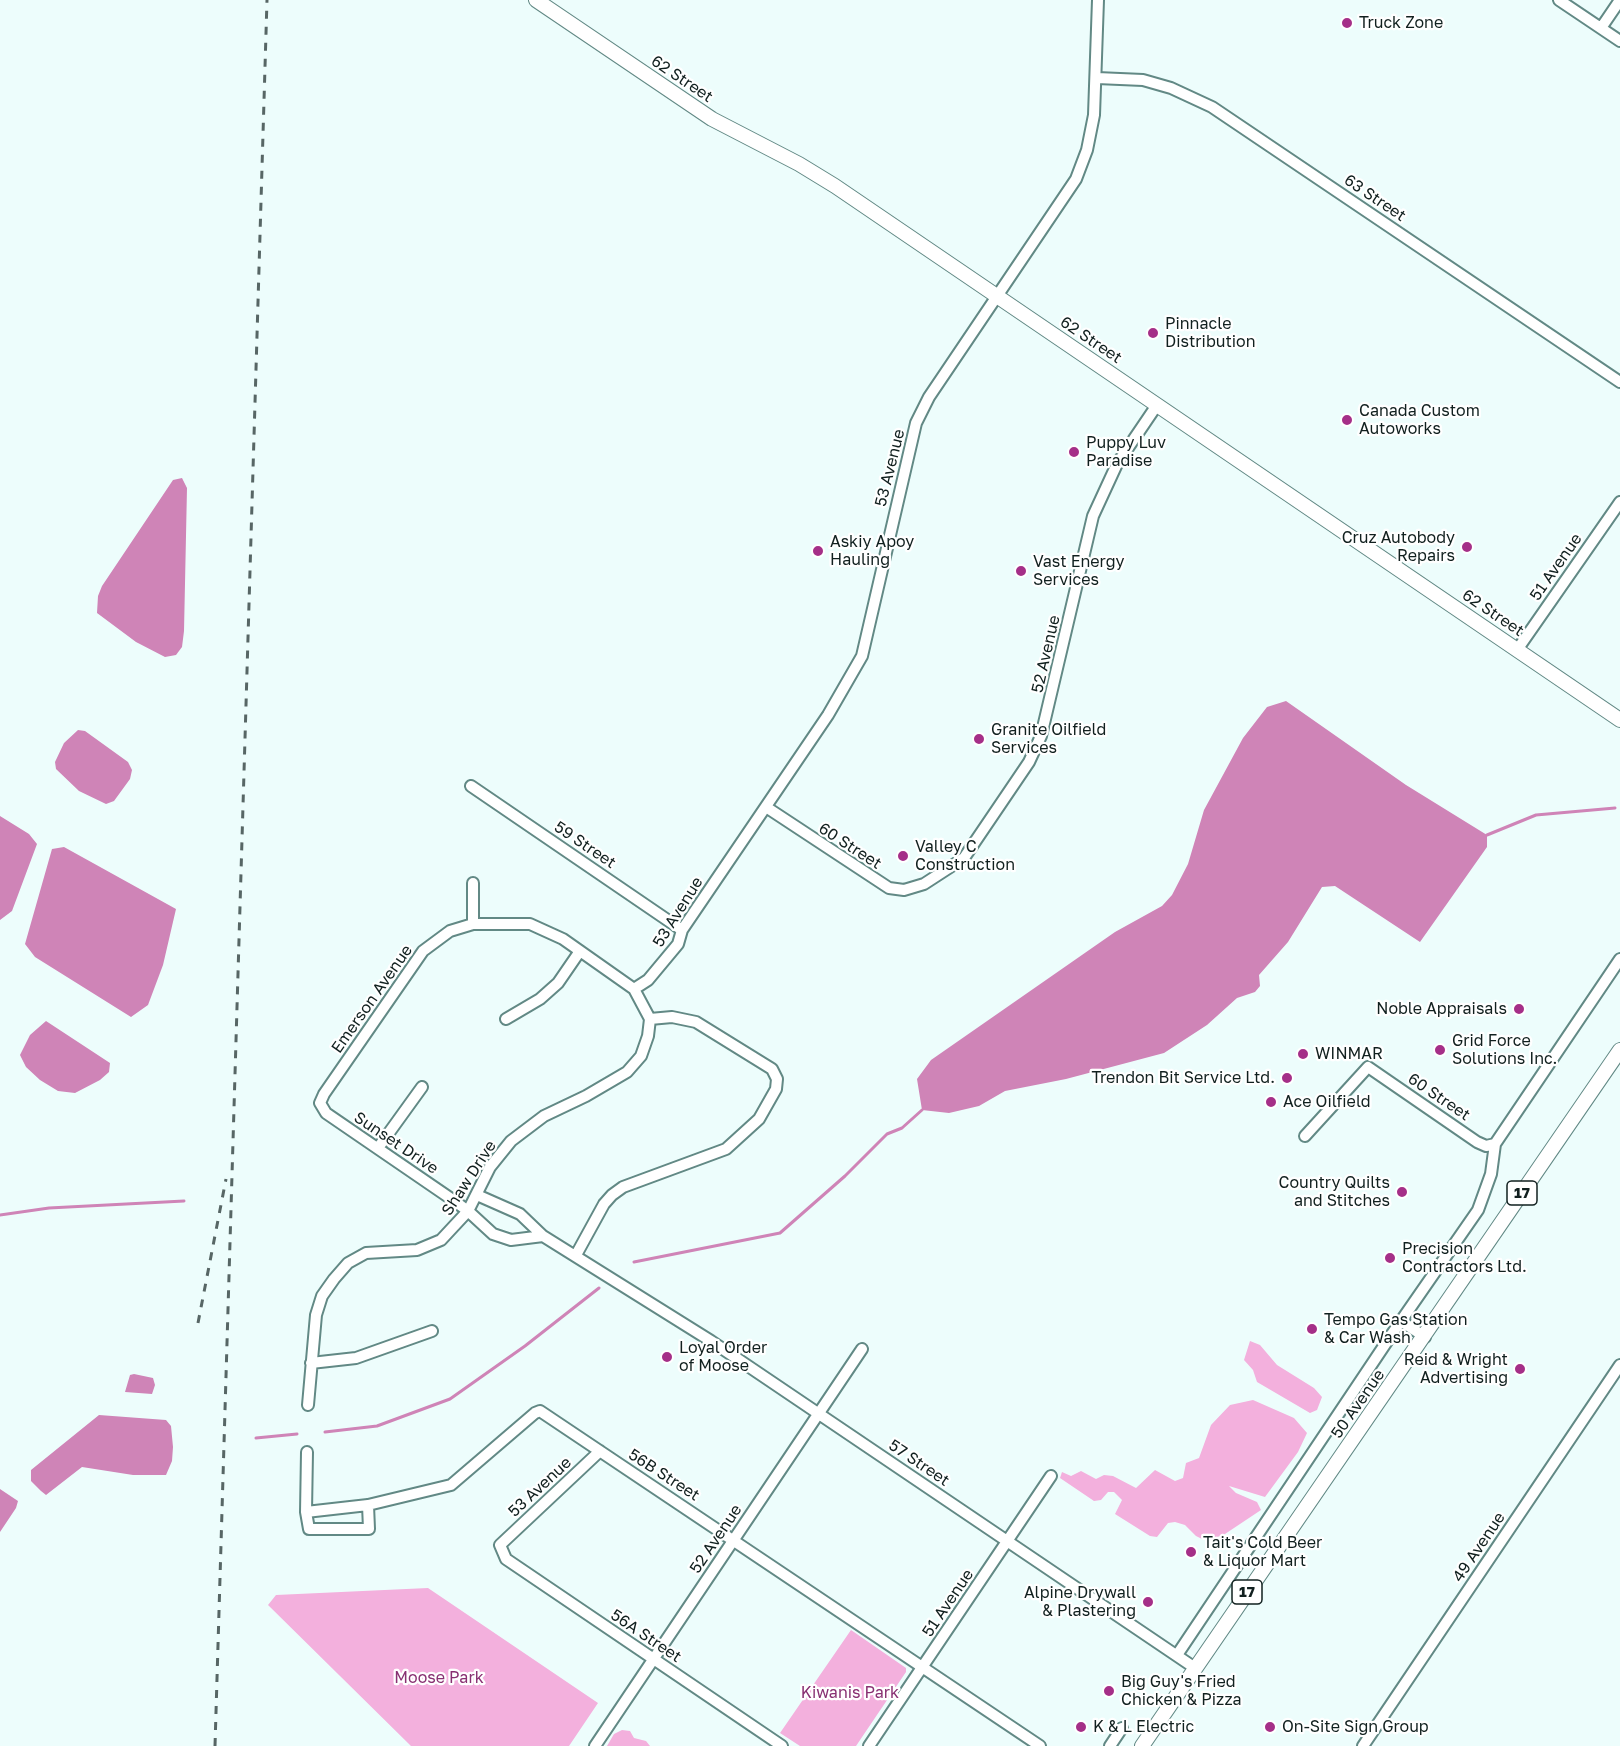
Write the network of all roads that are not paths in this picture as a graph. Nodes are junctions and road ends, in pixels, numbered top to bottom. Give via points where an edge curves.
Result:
1 (536, 0) edge
2 (1098, 0) edge
3 (1559, 0) edge
4 (1620, 0) edge
5 (1601, 28) junction
6 (1620, 41) edge
7 (1097, 78) junction
8 (995, 296) junction
9 (1620, 382) edge
10 (1157, 405) junction
11 (1620, 502) edge
12 (1517, 650) junction
13 (1620, 720) edge
14 (471, 786) dead end
15 (766, 807) junction
16 (473, 883) dead end
17 (924, 884) joint
18 (473, 924) junction
19 (682, 930) junction
20 (580, 951) junction
21 (1620, 959) edge
22 (634, 990) junction
23 (650, 1018) junction
24 (506, 1019) dead end
25 (1620, 1050) edge
26 (422, 1087) dead end
27 (326, 1113) joint
28 (1305, 1136) dead end
29 (1495, 1144) junction
30 (378, 1148) junction
31 (477, 1195) junction
32 (468, 1211) junction
33 (543, 1236) junction
34 (576, 1255) junction
35 (1401, 1321) junction
36 (432, 1331) dead end
37 (1425, 1337) junction
38 (862, 1349) dead end
39 (311, 1363) junction
40 (1620, 1365) edge
41 (308, 1406) dead end
42 (819, 1414) junction
43 (600, 1450) junction
44 (307, 1452) dead end
45 (1051, 1476) dead end
46 (368, 1505) junction
47 (306, 1512) junction
48 (734, 1539) junction
49 (1007, 1541) junction
50 (500, 1545) joint
51 (1177, 1655) junction
52 (653, 1659) junction
53 (922, 1667) junction
54 (1195, 1668) junction
55 (1122, 1728) dead end
56 (595, 1746) edge
57 (782, 1746) edge
58 (869, 1746) edge
59 (1040, 1746) edge
60 (1110, 1746) edge
61 (1142, 1746) edge
62 (1363, 1746) edge

1 - 8 main road, 62 Street via 712,119 835,186
2 - 7 street, 53 Avenue
3 - 5 street
4 - 5 street
5 - 6 street
7 - 8 street, 53 Avenue via 1092,129 1076,178
7 - 9 street, 63 Street via 1143,81 1171,88 1212,107
8 - 10 main road, 62 Street
8 - 15 street, 53 Avenue via 928,397 916,423 862,656
10 - 12 main road, 62 Street
10 - 17 street, 52 Avenue via 1117,464 1093,516 1047,717 1029,762 964,858
11 - 12 street, 51 Avenue
12 - 13 main road, 62 Street
14 - 19 street, 59 Street
15 - 17 street, 60 Street via 889,888 904,890
15 - 19 street, 53 Avenue
16 - 18 street
18 - 20 street via 530,924
18 - 27 street, Emerson Avenue via 450,931 423,951 324,1094 320,1103
19 - 22 street, 53 Avenue via 678,944 663,963
20 - 22 street
20 - 24 street via 558,983
21 - 29 street
22 - 23 street
23 - 31 street, Shaw Drive via 641,1056 627,1071 544,1116 511,1141 490,1167
23 - 34 street via 696,1022 772,1069 777,1078 776,1089 751,1129 726,1149 612,1195
25 - 37 main road, 50 Avenue / 17
26 - 30 street
27 - 30 street, Sunset Drive
28 - 29 street, 60 Street via 1368,1067 1478,1142 1486,1146
29 - 35 street via 1491,1174 1478,1210
30 - 32 street, Sunset Drive
31 - 32 street, Shaw Drive
31 - 33 street via 520,1214
32 - 33 street, Sunset Drive via 494,1234 511,1240
32 - 39 street, Shaw Drive via 452,1230 430,1246 417,1250 377,1250 348,1263 322,1296
33 - 34 street
34 - 42 street, 57 Street
35 - 37 street
35 - 51 street
36 - 39 street via 356,1358
37 - 54 main road, 50 Avenue / 17
38 - 42 street, 52 Avenue
39 - 41 street, Shaw Drive
40 - 62 street, 49 Avenue
42 - 48 street, 52 Avenue
42 - 49 street, 57 Street
43 - 46 street, 56B Street via 540,1411 451,1485
43 - 48 street, 56B Street
43 - 50 street, 53 Avenue
44 - 47 street
45 - 49 street, 51 Avenue
46 - 47 street, 56B Street
46 - 47 street via 369,1529 309,1529
48 - 52 street, 52 Avenue
48 - 53 street, 56B Street
49 - 51 street, 57 Street
49 - 53 street, 51 Avenue
50 - 52 street, 56A Street via 506,1559
51 - 54 street, 57 Street
52 - 56 street, 52 Avenue
52 - 57 street, 56A Street
53 - 58 street, 51 Avenue
53 - 59 street, 56B Street
54 - 61 main road, 50 Avenue / 17
55 - 60 street

